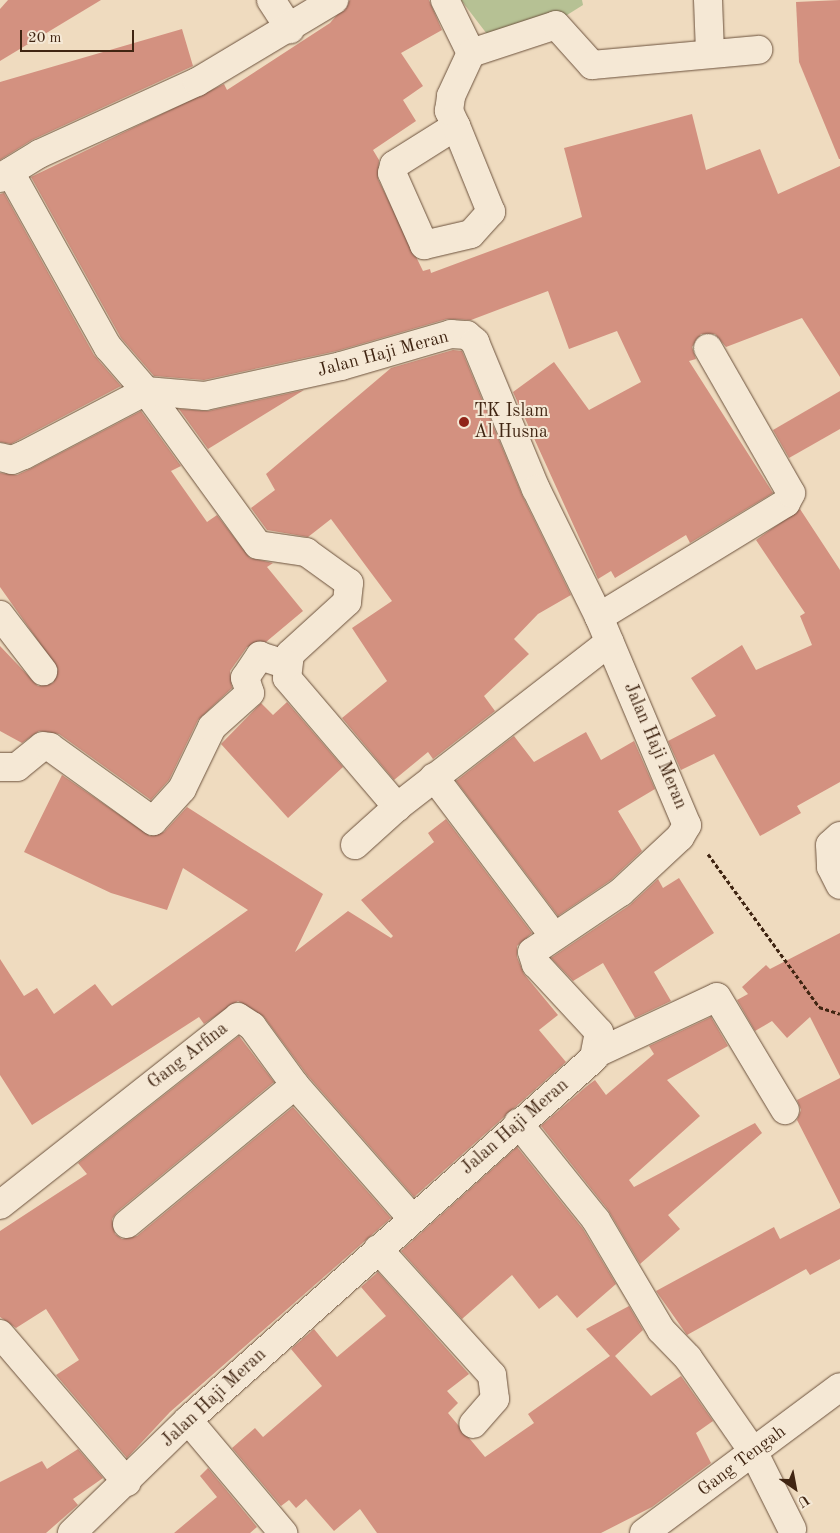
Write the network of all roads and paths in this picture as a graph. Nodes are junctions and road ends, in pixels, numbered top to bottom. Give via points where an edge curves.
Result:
1 (271, 0) edge
2 (334, 0) edge
3 (445, 0) edge
4 (708, 0) edge
5 (290, 29) junction
6 (758, 50) dead end
7 (710, 52) junction
8 (472, 53) junction
9 (456, 126) dead end
10 (5, 175) edge
11 (708, 348) dead end
12 (146, 391) junction
13 (0, 457) edge
14 (0, 615) edge
15 (600, 617) junction
16 (610, 642) junction
17 (286, 665) junction
18 (43, 671) dead end
19 (0, 767) edge
20 (434, 777) junction
21 (397, 807) junction
22 (687, 825) junction
23 (840, 836) edge
24 (355, 845) dead end
25 (840, 885) edge
26 (553, 935) junction
27 (840, 1014) edge
28 (597, 1053) junction
29 (295, 1086) junction
30 (785, 1110) dead end
31 (518, 1123) junction
32 (0, 1205) edge
33 (412, 1218) junction
34 (127, 1224) dead end
35 (378, 1249) junction
36 (0, 1334) edge
37 (840, 1388) edge
38 (188, 1420) junction
39 (473, 1424) dead end
40 (754, 1453) junction
41 (127, 1482) junction
42 (792, 1529) dead end
43 (72, 1533) edge
44 (283, 1533) edge
45 (644, 1533) edge

1 - 5 street
2 - 5 street
3 - 8 street
4 - 7 street
5 - 10 street via 197,82
6 - 7 street
7 - 8 street via 592,64 556,25
8 - 9 street via 451,96 449,111
10 - 12 street via 108,347
11 - 15 street via 791,493 786,503
12 - 13 street via 24,455 12,460
12 - 15 street, Jalan Haji Meran via 205,396 340,366 451,334 467,335 475,342 536,489
12 - 17 street via 258,545 306,552 349,582 347,602 290,654
14 - 18 street
15 - 16 street, Jalan Haji Meran
16 - 20 street
16 - 22 street, Jalan Haji Meran
17 - 19 street via 260,656 245,678 250,693 212,727 182,789 153,821 50,747 43,746 17,767
17 - 21 street via 287,678
20 - 21 street
20 - 26 street
21 - 24 street
22 - 26 street, Jalan Haji Meran via 680,837 620,892
22 - 27 path via 815,1002
23 - 25 street via 830,845 831,867
26 - 28 street, Jalan Haji Meran via 532,952 536,964 599,1032
28 - 30 street via 717,997
28 - 31 street, Jalan Haji Meran
29 - 32 street, Gang Arfina via 252,1026 238,1017
29 - 33 street, Gang Arfina
29 - 34 street
31 - 33 street, Jalan Haji Meran
31 - 40 street via 596,1220 661,1330 688,1358
33 - 35 street, Jalan Haji Meran
35 - 38 street, Jalan Haji Meran
35 - 39 street via 492,1375 497,1387 495,1399
36 - 41 street
37 - 40 street, Gang Tengah
38 - 41 street, Jalan Haji Meran
38 - 44 street
40 - 42 street
40 - 45 street, Gang Tengah
41 - 43 street, Jalan Haji Meran

